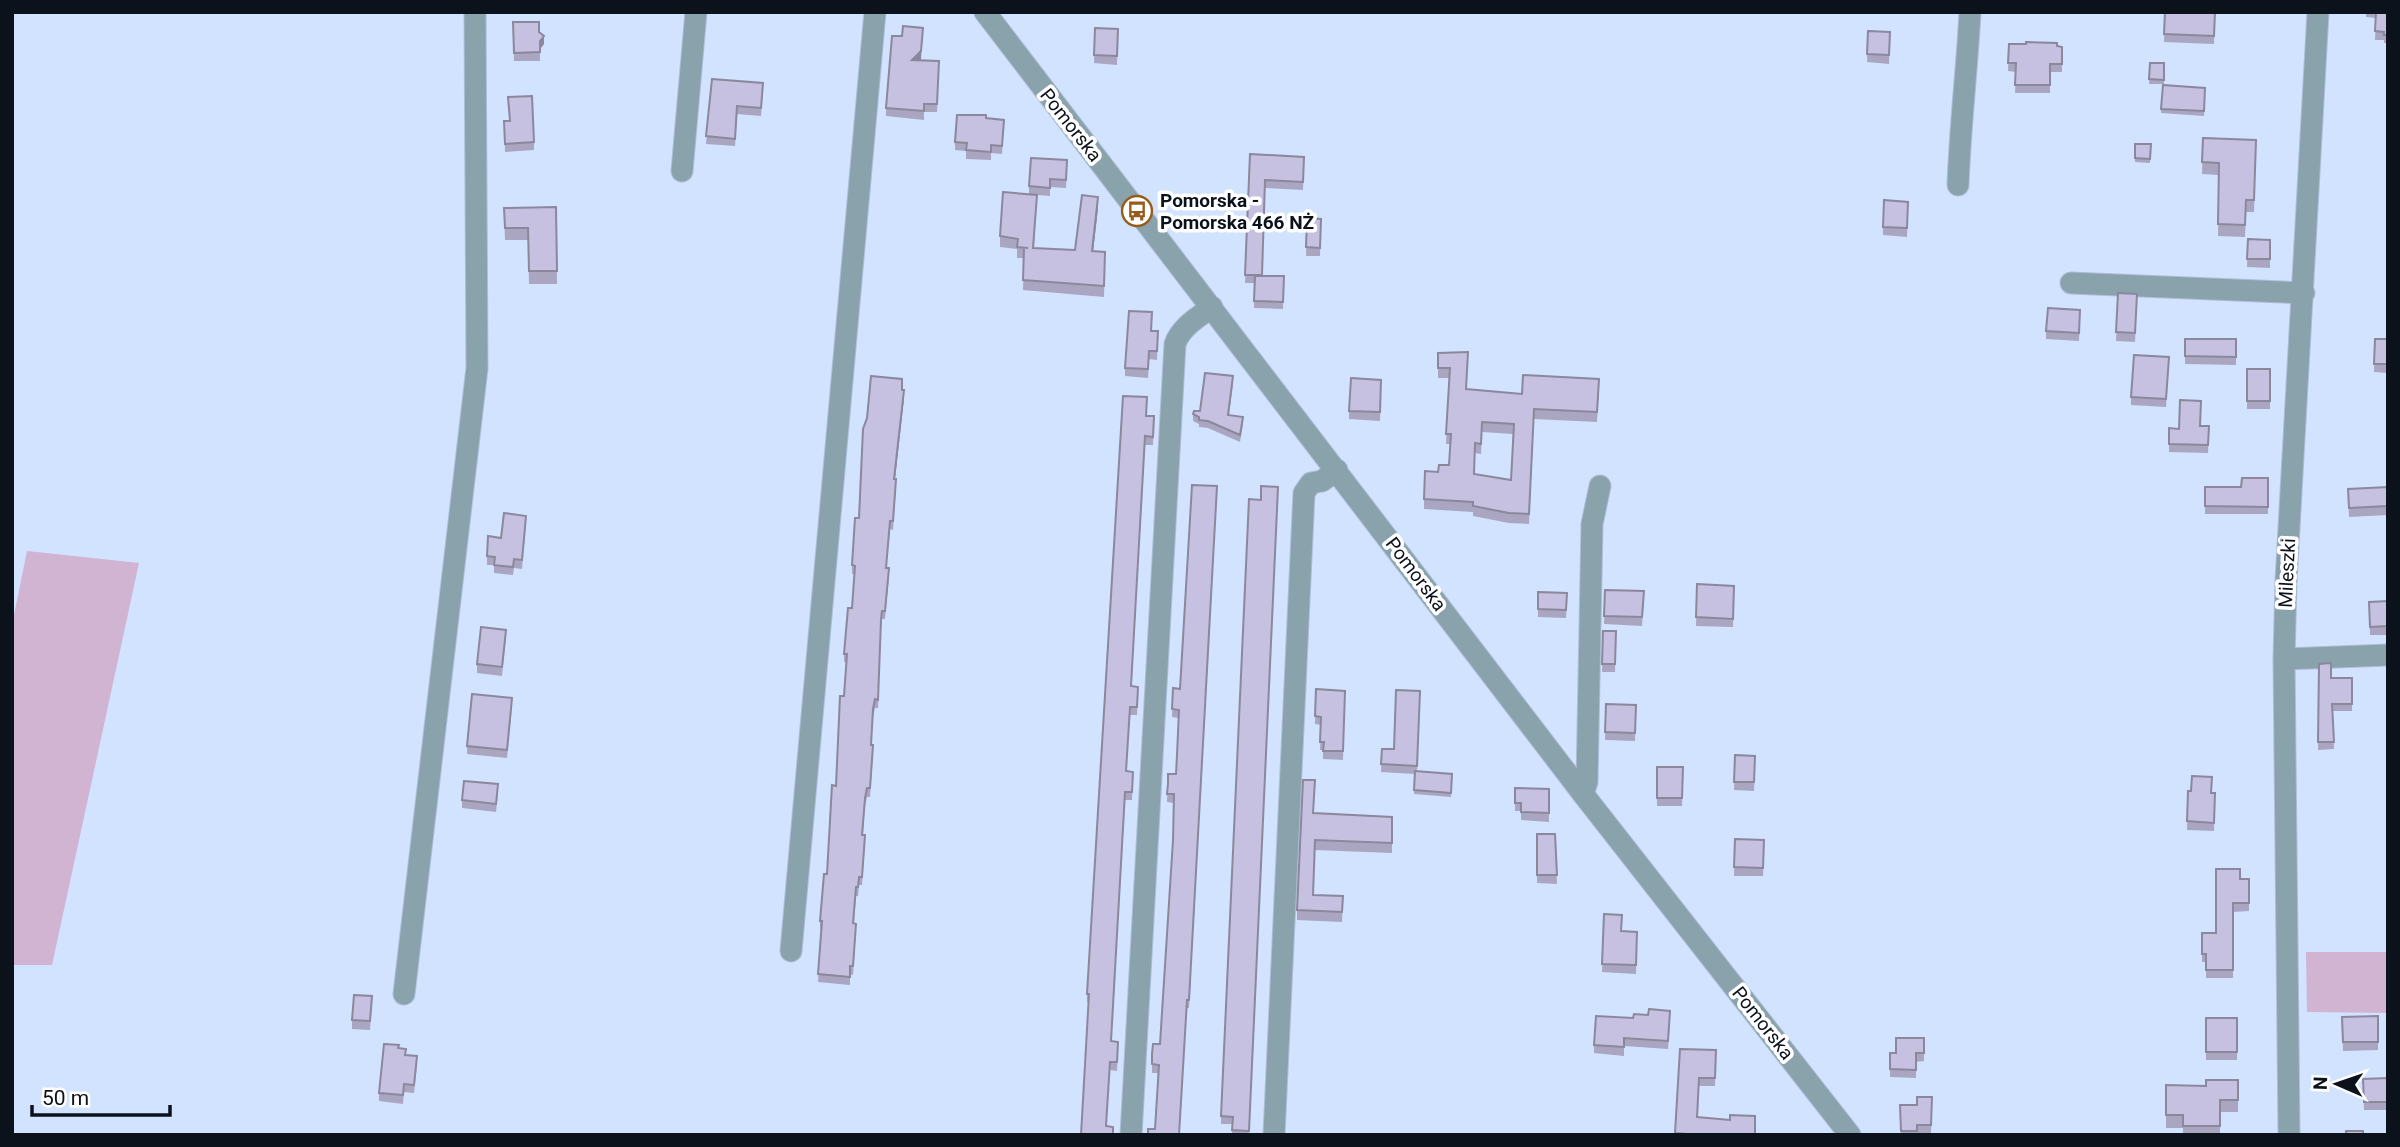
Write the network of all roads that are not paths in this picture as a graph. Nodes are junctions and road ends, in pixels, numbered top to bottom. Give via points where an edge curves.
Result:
1 (475, 12) edge
2 (696, 12) edge
3 (875, 12) edge
4 (985, 12) edge
5 (1970, 12) edge
6 (2319, 12) edge
7 (682, 171) dead end
8 (1958, 185) dead end
9 (2071, 283) dead end
10 (2304, 293) junction
11 (1212, 307) junction
12 (1337, 470) junction
13 (1600, 486) dead end
14 (2388, 655) edge
15 (2284, 659) junction
16 (1583, 794) junction
17 (791, 951) dead end
18 (404, 994) dead end
19 (1131, 1135) edge
20 (1274, 1135) edge
21 (1850, 1135) edge
22 (2289, 1135) edge

1 - 18 street via 477,368
2 - 7 street
3 - 17 street
4 - 11 street, Pomorska
5 - 8 street
6 - 10 street, Mileszki
9 - 10 street
10 - 15 street, Mileszki
11 - 12 street, Pomorska
11 - 19 street via 1184,328 1175,344
12 - 16 street, Pomorska
12 - 20 street via 1311,483 1304,493
13 - 16 street via 1592,524 1587,782
14 - 15 street
15 - 22 street, Mileszki
16 - 21 street, Pomorska

